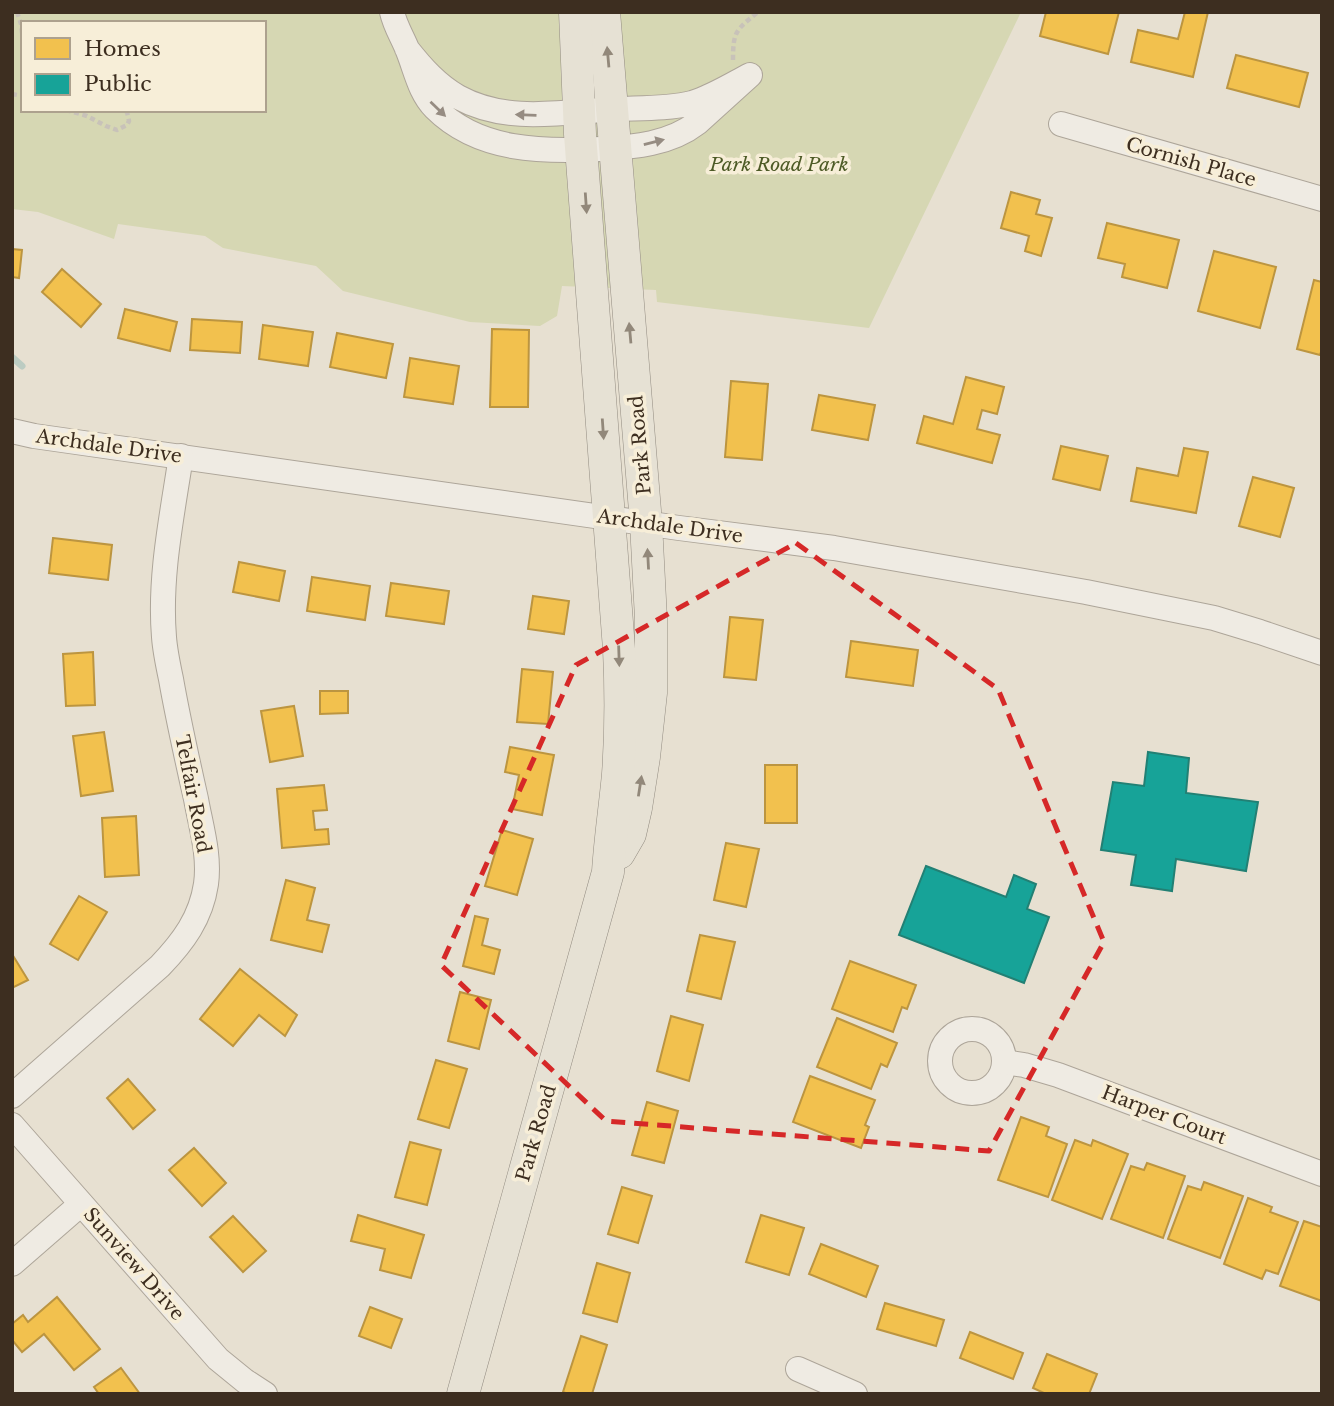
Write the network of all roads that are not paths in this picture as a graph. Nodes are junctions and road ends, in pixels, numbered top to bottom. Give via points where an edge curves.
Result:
1 (392, 12) edge
2 (575, 12) edge
3 (604, 12) edge
4 (407, 49) junction
5 (612, 110) junction
6 (579, 112) junction
7 (1061, 124) dead end
8 (615, 148) junction
9 (581, 150) junction
10 (1322, 199) edge
11 (12, 431) edge
12 (181, 456) junction
13 (610, 518) junction
14 (646, 523) junction
15 (1322, 653) edge
16 (608, 872) junction
17 (1004, 1062) dead end
18 (12, 1096) edge
19 (12, 1125) edge
20 (1322, 1174) edge
21 (81, 1204) junction
22 (12, 1265) edge
23 (798, 1369) dead end
24 (265, 1394) edge
25 (463, 1394) edge
26 (855, 1394) edge

1 - 4 street
2 - 6 main road, Park Road
5 -> 3 main road, Park Road
6 -> 4 street via 513,114 468,102 428,75
4 -> 9 street via 433,107 460,127 513,147
5 - 6 street
5 - 8 main road, Park Road
8 -> 5 street via 651,144 689,129 750,75 691,103
6 - 9 main road, Park Road
7 - 10 street, Cornish Place
8 - 9 street
14 -> 8 main road, Park Road
9 -> 13 main road, Park Road
11 - 12 street, Archdale Drive
12 - 13 street, Archdale Drive
12 - 18 street, Telfair Road via 164,574 164,638 204,840 207,870 202,902 181,944 160,966
13 - 14 street, Archdale Drive
13 -> 16 main road, Park Road via 621,710
14 - 15 street, Archdale Drive via 834,548 1086,592 1214,618
16 -> 14 main road, Park Road via 630,834 644,757 651,619
16 - 25 main road, Park Road
17 - 20 street, Harper Court via 1058,1074
19 - 21 street, Sunview Drive
21 - 22 street
21 - 24 street, Sunview Drive via 218,1359
23 - 26 street

